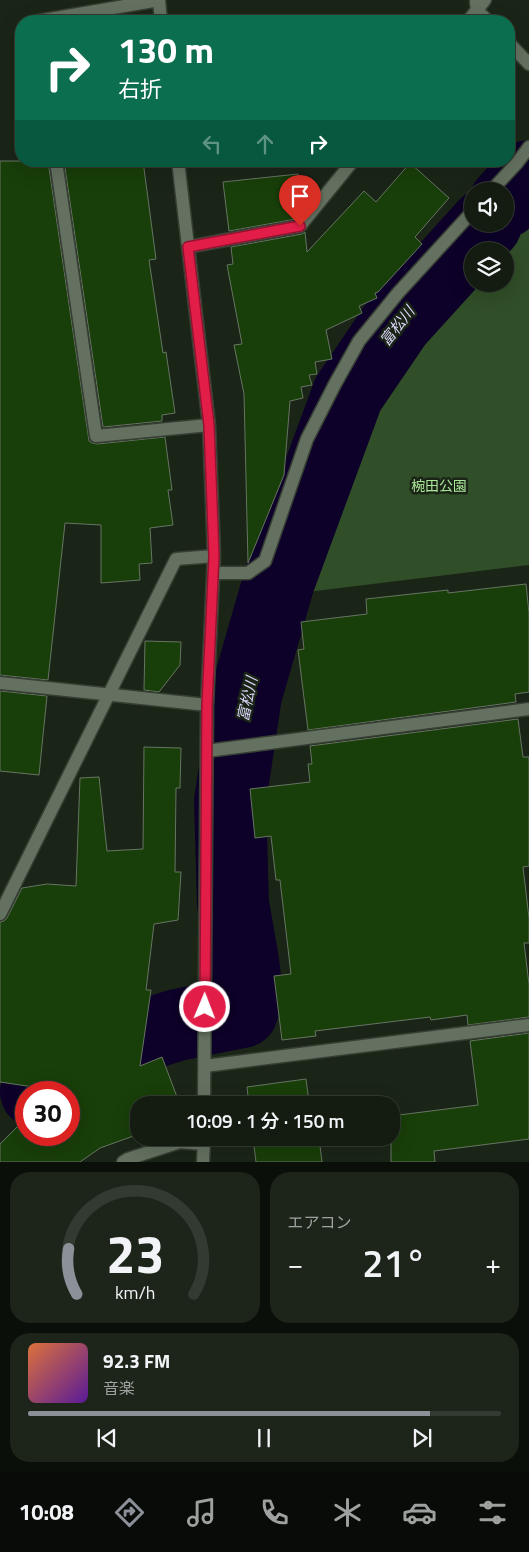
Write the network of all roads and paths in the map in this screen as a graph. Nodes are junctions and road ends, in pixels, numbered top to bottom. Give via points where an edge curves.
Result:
1 (159, 0) edge
2 (479, 3) edge
3 (73, 15) edge
4 (161, 15) edge
5 (472, 15) edge
6 (485, 15) edge
7 (515, 49) edge
8 (529, 64) edge
9 (529, 147) edge
10 (515, 165) edge
11 (57, 167) edge
12 (179, 167) edge
13 (348, 167) edge
14 (513, 167) edge
15 (499, 182) edge
16 (464, 221) edge
17 (188, 247) junction
18 (209, 425) junction
19 (214, 556) junction
20 (214, 574) junction
21 (0, 683) edge
22 (107, 695) junction
23 (207, 705) junction
24 (529, 709) edge
25 (207, 751) junction
26 (0, 914) edge
27 (529, 1025) edge
28 (205, 1066) junction
29 (204, 1096) edge
30 (168, 1146) edge
31 (204, 1146) edge
32 (123, 1162) edge
33 (203, 1162) edge

1 - 3 street
1 - 4 street
2 - 5 street
2 - 6 street
7 - 8 street
9 - 10 street
11 - 18 street via 96,436
12 - 17 street
13 - 17 street via 300,226
14 - 15 street
16 - 20 street via 359,341 307,439 265,560 248,573
17 - 18 street
18 - 19 street
19 - 20 street
19 - 22 street via 176,559
20 - 23 street
21 - 22 street
22 - 23 street
22 - 26 street
23 - 25 street
24 - 25 street
25 - 28 street
27 - 28 street
28 - 29 street
30 - 32 street
31 - 33 street

